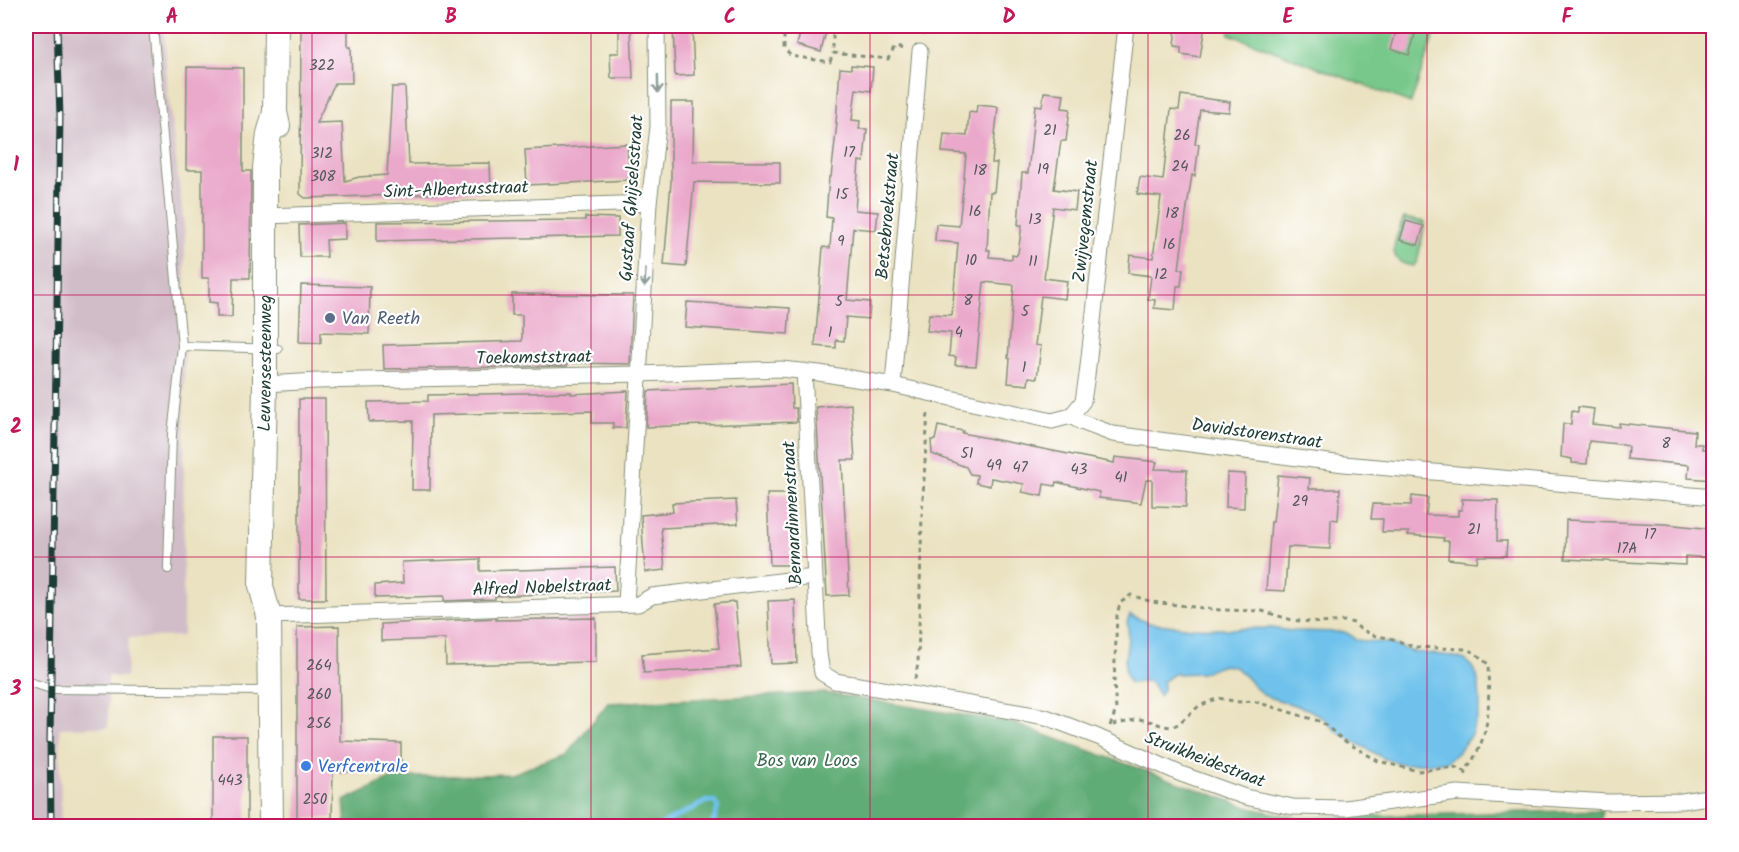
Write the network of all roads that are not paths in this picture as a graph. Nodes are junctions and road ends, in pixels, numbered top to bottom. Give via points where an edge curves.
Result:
1 (153, 26) edge
2 (276, 26) edge
3 (657, 26) edge
4 (1126, 26) edge
5 (920, 51) road end
6 (649, 203) junction
7 (272, 216) junction
8 (182, 346) junction
9 (272, 349) junction
10 (804, 371) junction
11 (639, 374) junction
12 (271, 383) junction
13 (893, 385) junction
14 (1071, 416) junction
15 (1713, 497) edge
16 (168, 569) dead end
17 (814, 577) junction
18 (626, 604) junction
19 (269, 616) junction
20 (819, 653) joint
21 (26, 681) edge
22 (269, 691) junction
23 (1713, 796) edge
24 (271, 826) edge

1 - 8 lane
2 - 7 main road, Leuvensesteenweg via 275,112 265,167
3 -> 6 street, Gustaaf Ghijselsstraat via 658,128
4 - 14 street, Zwijvegemstraat via 1087,375 1083,401
5 - 13 street, Betsebroekstraat
6 - 7 street, Sint-Albertusstraat
6 -> 11 street, Gustaaf Ghijselsstraat
7 - 9 main road, Leuvensesteenweg
8 - 9 lane
8 - 16 lane via 172,434
9 - 12 main road, Leuvensesteenweg
10 - 11 street, Toekomststraat
10 - 13 street, Davidstorenstraat
10 - 17 street, Bernardinnenstraat
11 - 12 street, Toekomststraat
11 - 18 street, Gustaaf Ghijselsstraat
12 - 19 main road, Leuvensesteenweg via 276,586
13 - 14 street, Davidstorenstraat via 1052,421
14 - 15 street, Davidstorenstraat via 1113,434 1344,464
17 - 18 street, Alfred Nobelstraat via 652,596 638,604
17 - 20 street, Bernardinnenstraat
18 - 19 street, Alfred Nobelstraat
19 - 22 main road, Leuvensesteenweg
20 - 23 street, Struikheidestraat via 822,673 835,681 1046,717 1181,774 1245,797 1293,807 1345,808 1472,793 1608,802 1682,801
21 - 22 lane via 51,689
22 - 24 main road, Leuvensesteenweg

